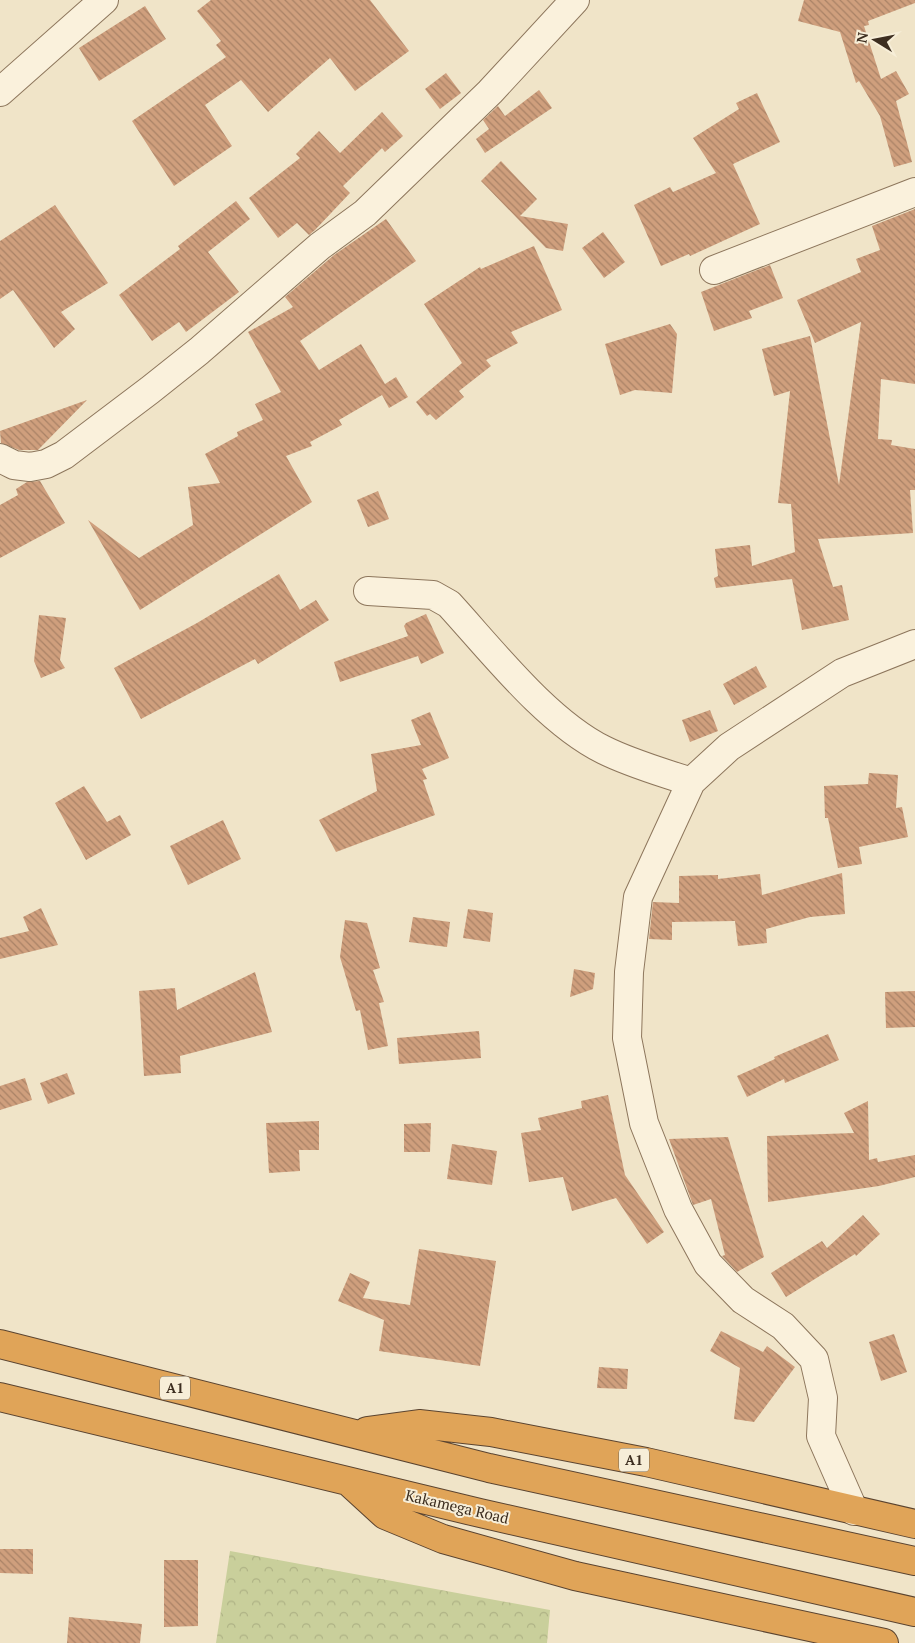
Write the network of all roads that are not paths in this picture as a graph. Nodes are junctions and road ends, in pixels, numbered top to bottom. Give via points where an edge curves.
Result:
1 (104, 0) edge
2 (575, 0) edge
3 (0, 92) edge
4 (915, 192) edge
5 (714, 270) dead end
6 (5, 467) edge
7 (368, 591) dead end
8 (915, 644) edge
9 (691, 782) junction
10 (0, 1344) edge
11 (0, 1398) edge
12 (350, 1433) junction
13 (349, 1481) junction
14 (854, 1511) junction
15 (915, 1524) edge
16 (915, 1561) edge
17 (915, 1612) edge
18 (884, 1643) edge

1 - 3 street
2 - 6 street via 490,92 365,213 320,246 199,351 64,455 46,464
4 - 5 street
7 - 9 street via 433,595 449,604 541,702 573,729 604,750
8 - 9 street via 842,673 729,747
9 - 14 street via 638,897 629,972 627,1038 644,1123 678,1208 708,1264 744,1300 784,1326 814,1359 823,1398 821,1436
10 - 12 highway, A1
11 - 13 highway, Kakamega Road
12 - 14 highway, A1 via 419,1424 491,1432 646,1462
12 - 16 highway, A1 via 489,1468
13 - 17 highway, Kakamega Road
13 - 18 highway via 385,1515 443,1539 575,1576
14 - 15 highway, A1

